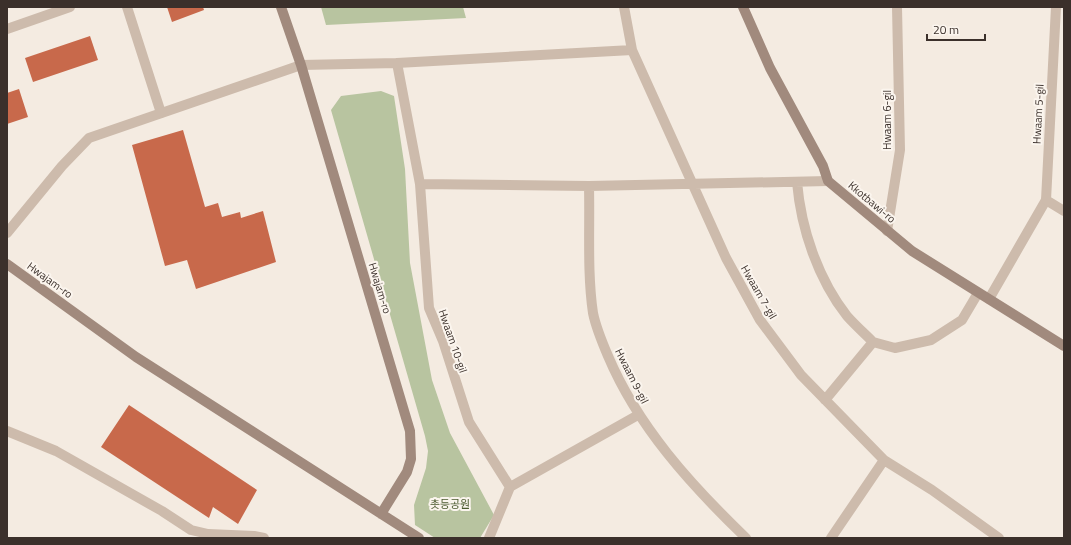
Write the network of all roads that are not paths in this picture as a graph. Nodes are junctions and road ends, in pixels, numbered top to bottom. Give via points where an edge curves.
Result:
1 (70, 7) edge
2 (127, 7) edge
3 (281, 7) edge
4 (624, 7) edge
5 (743, 7) edge
6 (897, 7) edge
7 (1056, 7) edge
8 (7, 29) edge
9 (632, 50) junction
10 (397, 63) junction
11 (301, 65) junction
12 (161, 113) junction
13 (828, 181) junction
14 (797, 182) junction
15 (420, 184) junction
16 (693, 184) junction
17 (589, 186) junction
18 (1046, 200) junction
19 (1064, 211) edge
20 (887, 231) junction
21 (7, 233) edge
22 (7, 264) edge
23 (978, 293) junction
24 (989, 299) junction
25 (873, 342) junction
26 (1064, 346) edge
27 (825, 400) junction
28 (638, 415) junction
29 (7, 431) edge
30 (884, 460) junction
31 (510, 487) junction
32 (381, 514) junction
33 (264, 538) edge
34 (419, 538) edge
35 (489, 538) edge
36 (746, 538) edge
37 (832, 538) edge
38 (999, 538) edge

1 - 8 street
2 - 12 street
3 - 11 street, Hwajam-ro
4 - 9 street
5 - 13 street, Kkotbawi-ro via 770,68 823,166
6 - 20 street, Hwaam 6-gil via 900,150
7 - 18 street, Hwaam 5-gil
9 - 10 street
9 - 16 street, Hwaam 7-gil
10 - 11 street
10 - 15 street, Hwaam 10-gil
11 - 12 street
11 - 32 street, Hwajam-ro via 410,431 411,459 407,472
12 - 21 street via 89,138 62,166
13 - 14 street
13 - 20 street, Kkotbawi-ro
14 - 16 street
14 - 25 street via 810,248 826,283 847,316
15 - 17 street
15 - 31 street, Hwaam 10-gil via 429,308 443,341 469,422
16 - 17 street
16 - 27 street, Hwaam 7-gil via 726,258 760,320 801,375
17 - 28 street, Hwaam 9-gil via 593,315 614,372
18 - 19 street
18 - 24 street
20 - 23 street, Kkotbawi-ro via 912,251
22 - 32 street, Hwajam-ro via 136,357
23 - 24 street, Kkotbawi-ro
23 - 25 street via 962,320 931,340 896,348
24 - 26 street, Kkotbawi-ro
25 - 27 street
27 - 30 street, Hwaam 7-gil
28 - 31 street
28 - 36 street, Hwaam 9-gil via 683,473 712,506
29 - 33 street via 56,451 191,530 208,534
30 - 37 street
30 - 38 street, Hwaam 7-gil via 932,490
31 - 35 street
32 - 34 street, Hwajam-ro

